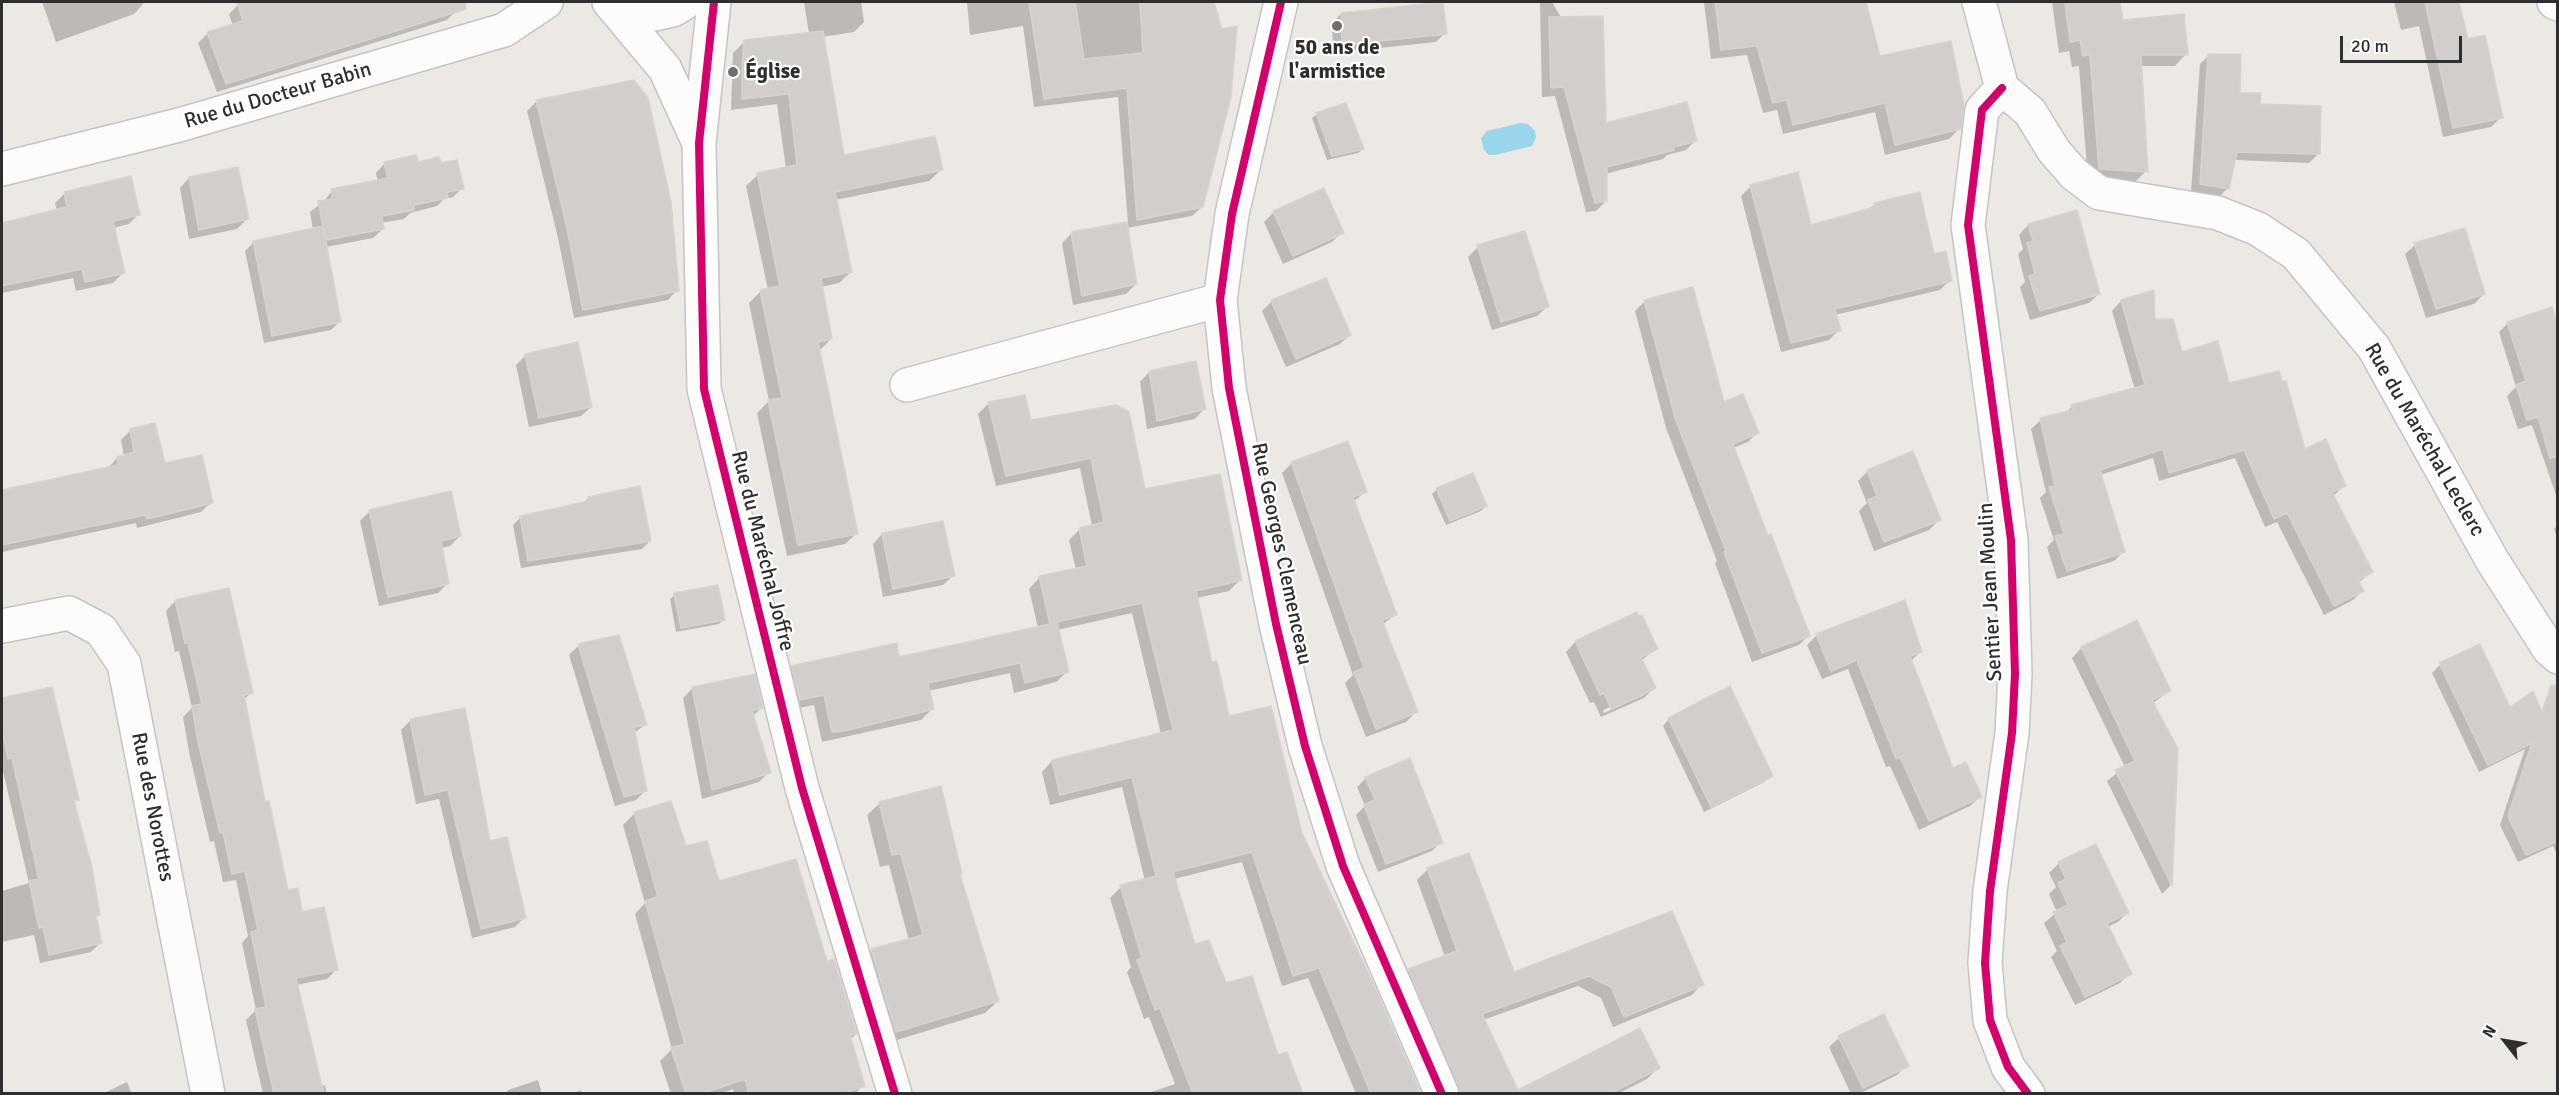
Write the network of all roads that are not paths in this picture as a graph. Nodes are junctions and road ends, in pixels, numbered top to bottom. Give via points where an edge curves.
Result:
1 (546, 2) edge
2 (686, 2) edge
3 (714, 2) edge
4 (1281, 2) edge
5 (1979, 2) edge
6 (612, 6) edge
7 (2002, 88) junction
8 (699, 143) junction
9 (2, 169) edge
10 (1220, 300) junction
11 (907, 385) dead end
12 (2, 626) edge
13 (2558, 657) edge
14 (208, 1094) edge
15 (895, 1094) edge
16 (1442, 1094) edge
17 (2028, 1094) edge

1 - 9 street, Rue du Docteur Babin via 504,30 179,125
2 - 6 street via 655,14
3 - 8 street, Rue du Maréchal Joffre
4 - 10 street, Rue Georges Clemenceau via 1232,214
5 - 7 street
6 - 8 street via 665,69
7 - 13 street, Rue du Maréchal Leclerc via 2030,112 2074,174 2099,193 2218,213 2259,229 2296,254 2374,348 2493,560 2549,649
7 - 17 street, Sentier Jean Moulin via 1982,110 1968,225 2011,540 2015,674 2012,733 1990,891 1985,963 1990,1020 2008,1067
8 - 15 street, Rue du Maréchal Joffre via 704,389 802,788
10 - 11 street
10 - 16 street, Rue Georges Clemenceau via 1228,388 1305,746 1343,866
12 - 14 street, Rue des Norottes via 69,613 101,630 124,664

